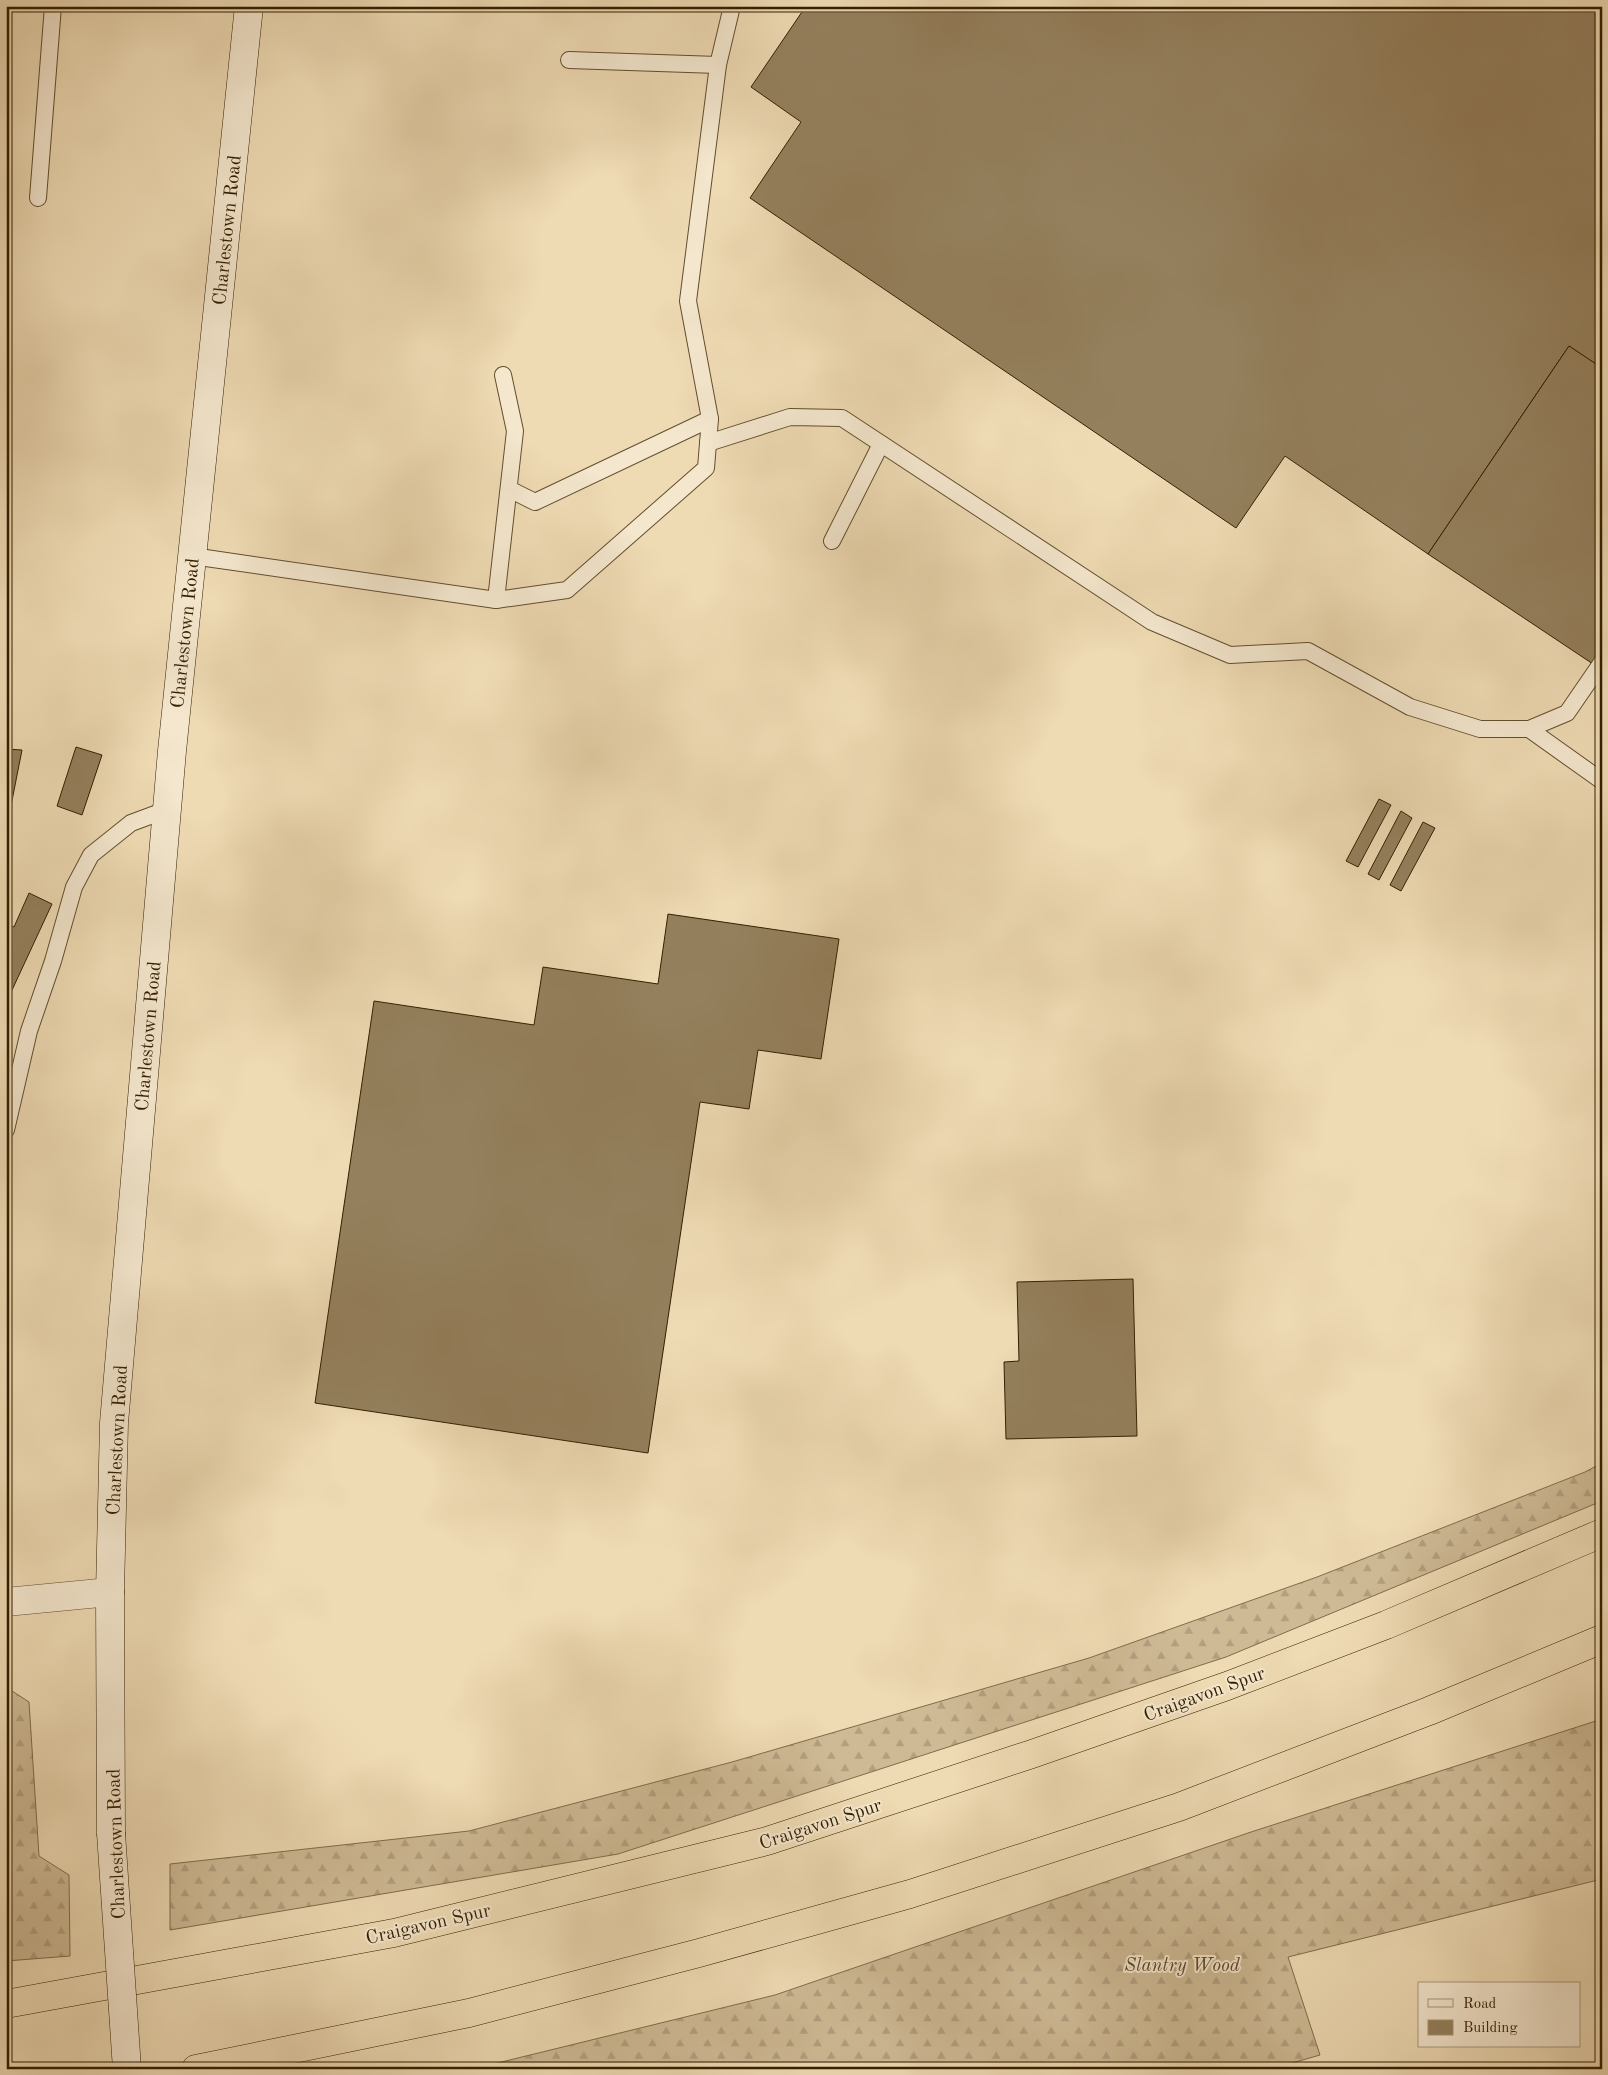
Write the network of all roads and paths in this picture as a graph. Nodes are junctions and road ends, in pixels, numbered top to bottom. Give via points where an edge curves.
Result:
1 (52, 6) edge
2 (249, 6) edge
3 (732, 6) edge
4 (569, 60) dead end
5 (718, 65) junction
6 (38, 198) dead end
7 (503, 375) dead end
8 (710, 419) junction
9 (708, 443) junction
10 (881, 444) junction
11 (509, 489) junction
12 (832, 541) dead end
13 (192, 556) junction
14 (496, 600) junction
15 (1602, 662) edge
16 (1529, 730) junction
17 (1602, 781) edge
18 (166, 810) junction
19 (6, 1130) edge
20 (1602, 1533) edge
21 (110, 1592) junction
22 (6, 1602) edge
23 (1602, 1639) edge
24 (6, 2004) edge
25 (127, 2069) edge
26 (196, 2069) edge

1 - 6 lane
2 - 13 main road, Charlestown Road
3 - 5 lane
4 - 5 lane
5 - 8 lane via 688,301
7 - 11 lane via 515,431
8 - 9 lane
8 - 11 lane via 535,502
9 - 10 lane via 790,417 842,418
9 - 14 lane via 706,468 567,590
10 - 12 lane
10 - 16 lane via 1152,622 1230,655 1308,651 1410,707 1480,729
11 - 14 lane
13 - 14 lane
13 - 18 main road, Charlestown Road
15 - 16 lane via 1567,713
16 - 17 lane
18 - 19 lane via 131,823 91,855 74,887 29,1031
18 - 21 main road, Charlestown Road via 114,1423
20 - 24 highway, Craigavon Spur via 1386,1625 1227,1686 767,1841 394,1933
21 - 22 main road
21 - 25 main road, Charlestown Road, bridge via 111,1833
23 - 26 highway via 1429,1711 1179,1806 910,1894 699,1954 469,2013

